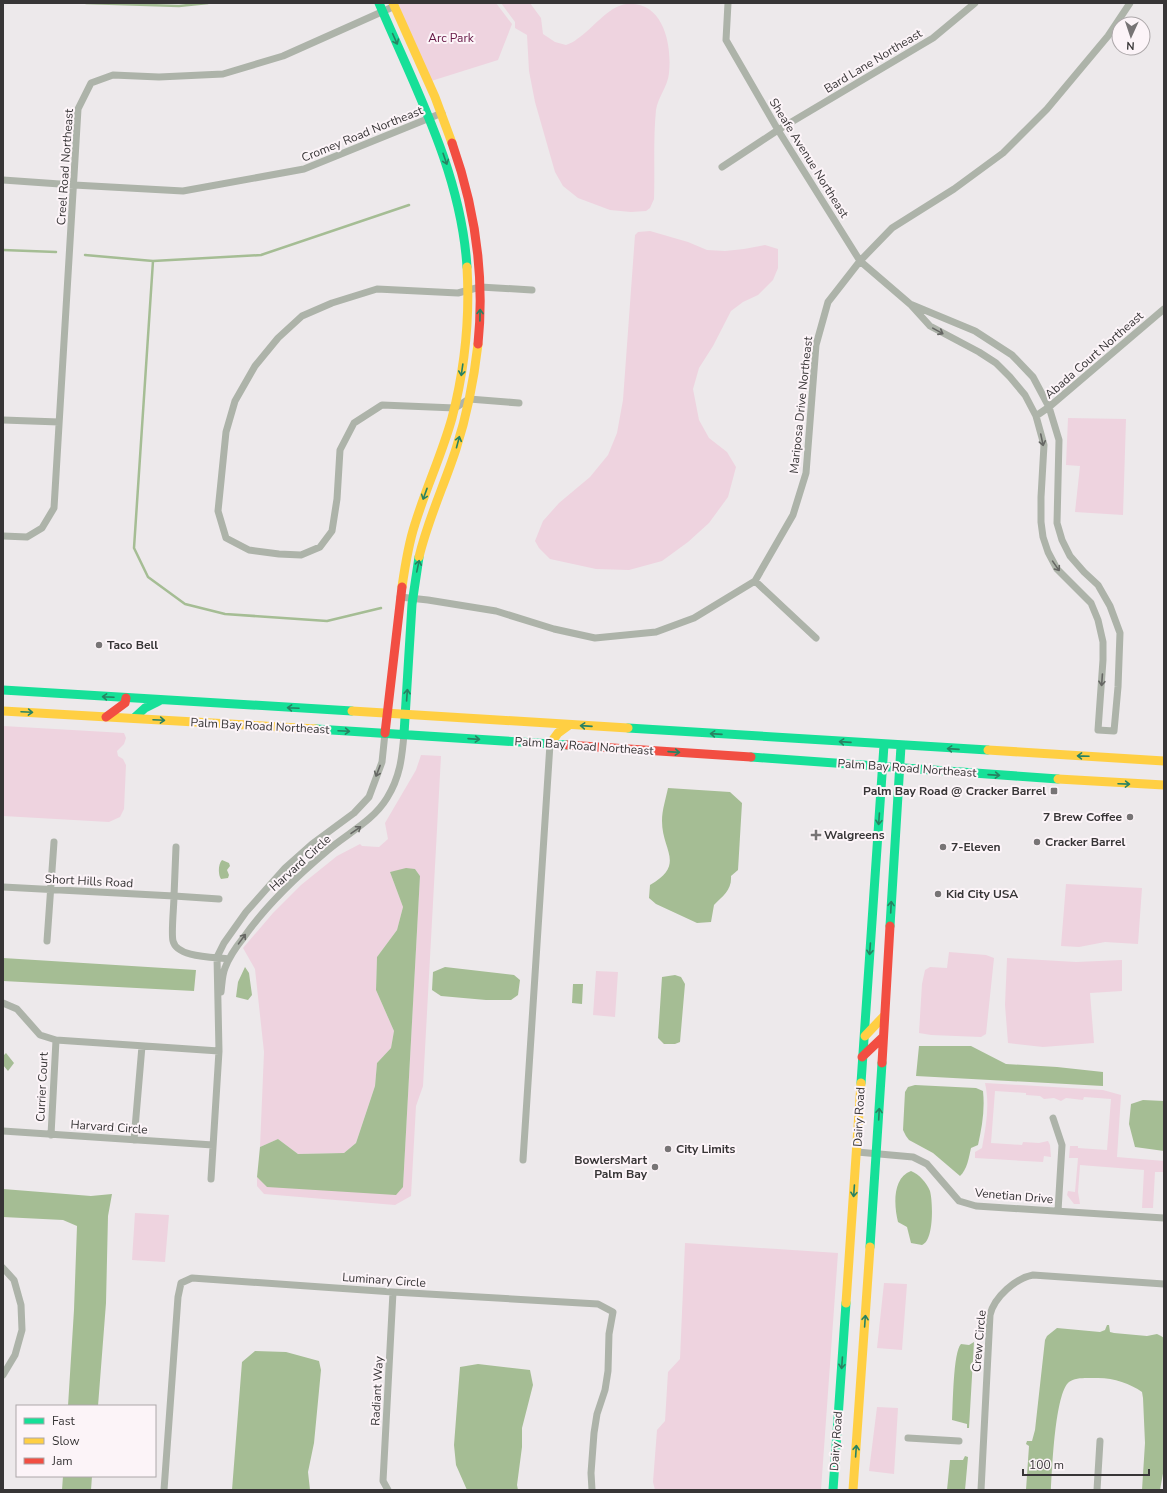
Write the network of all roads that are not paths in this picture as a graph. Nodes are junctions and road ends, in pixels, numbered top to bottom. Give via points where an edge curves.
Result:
1 (379, 3) edge
2 (728, 3) edge
3 (975, 3) edge
4 (1130, 3) edge
5 (394, 5) edge
6 (383, 12) junction
7 (442, 113) junction
8 (430, 118) junction
9 (778, 130) junction
10 (722, 168) dead end
11 (3, 180) edge
12 (74, 185) junction
13 (860, 261) junction
14 (480, 287) junction
15 (468, 289) junction
16 (532, 290) dead end
17 (910, 304) junction
18 (1164, 309) edge
19 (470, 399) junction
20 (519, 403) dead end
21 (1049, 407) junction
22 (455, 408) junction
23 (1036, 416) junction
24 (3, 420) edge
25 (59, 422) junction
26 (3, 536) edge
27 (755, 581) junction
28 (400, 598) junction
29 (412, 598) junction
30 (816, 638) dead end
31 (3, 690) edge
32 (126, 698) junction
33 (161, 700) junction
34 (3, 711) edge
35 (388, 714) junction
36 (405, 715) junction
37 (106, 717) junction
38 (134, 718) junction
39 (569, 725) junction
40 (385, 733) junction
41 (404, 734) junction
42 (550, 744) junction
43 (884, 745) junction
44 (901, 746) junction
45 (1164, 761) edge
46 (882, 766) junction
47 (899, 768) junction
48 (1164, 786) edge
49 (54, 842) dead end
50 (176, 847) dead end
51 (3, 887) edge
52 (51, 890) junction
53 (174, 896) junction
54 (219, 899) dead end
55 (47, 941) dead end
56 (217, 957) junction
57 (229, 959) junction
58 (3, 1003) edge
59 (217, 1014) junction
60 (884, 1016) junction
61 (865, 1036) junction
62 (883, 1037) junction
63 (56, 1040) junction
64 (142, 1046) junction
65 (219, 1051) junction
66 (862, 1057) junction
67 (1053, 1118) dead end
68 (3, 1131) edge
69 (51, 1135) junction
70 (134, 1140) junction
71 (213, 1145) junction
72 (857, 1152) junction
73 (876, 1153) junction
74 (523, 1160) dead end
75 (211, 1179) dead end
76 (1058, 1211) junction
77 (1164, 1218) edge
78 (3, 1268) edge
79 (1164, 1284) edge
80 (393, 1292) junction
81 (3, 1375) edge
82 (908, 1438) dead end
83 (959, 1441) dead end
84 (1100, 1441) dead end
85 (164, 1490) edge
86 (388, 1490) edge
87 (592, 1490) edge
88 (833, 1490) edge
89 (853, 1490) edge
90 (981, 1490) edge
91 (1097, 1490) edge

1 - 6 street
2 - 9 street, Sheafe Avenue Northeast via 726,40
3 - 9 street, Bard Lane Northeast via 933,38
4 - 13 street, Mariposa Drive Northeast via 1108,36 1047,109 1003,152 954,189 892,228
5 - 6 street, Creel Road Northeast
5 - 7 street
6 -> 8 street
6 - 12 street, Creel Road Northeast via 283,56 223,74 159,77 113,74 91,83 78,109
7 - 8 street, Cromey Road Northeast
7 - 14 street via 465,183 475,230
8 - 12 street, Cromey Road Northeast via 304,169 184,191
8 -> 15 street via 453,185 463,231
9 - 10 street, Bard Lane Northeast
9 - 13 street, Sheafe Avenue Northeast
11 - 12 street, Cromey Road Northeast
12 - 25 street, Creel Road Northeast
13 - 17 street, Sheafe Avenue Northeast
13 - 27 street, Mariposa Drive Northeast via 828,302 816,345 806,473 793,515
14 - 15 street
14 - 16 street
19 -> 14 street via 479,335
15 -> 22 street via 467,335
15 - 22 street via 458,293 377,290 332,303 302,316 278,338 255,366 235,401 226,432 218,511 226,538 249,550 279,554 300,556 320,547 332,531 340,450 354,423 382,405
17 - 21 street, Sheafe Avenue Northeast via 975,331 1012,355 1033,376
17 -> 23 street, Sheafe Avenue Northeast via 930,326 996,363 1025,395
18 - 21 street, Abada Court Northeast
19 - 20 street
19 - 22 street
29 -> 19 street via 424,537 456,449
21 - 23 street, Abada Court Northeast
23 -> 21 street, Sheafe Avenue Northeast via 1044,445 1041,503 1043,537 1057,569 1090,603 1098,620 1104,660 1098,730 1114,731 1120,633 1110,606 1098,585 1070,556 1062,540 1057,523 1059,440
22 -> 28 street via 412,534
24 - 25 street
25 - 26 street, Creel Road Northeast via 54,508 42,528 27,537
27 - 29 street, Mariposa Drive Northeast via 694,618 656,632 594,638 496,611
27 - 30 street
28 - 29 street, Mariposa Drive Northeast
28 - 35 street
36 -> 29 street
32 -> 31 street, Palm Bay Road Northeast
32 - 33 street, Palm Bay Road Northeast
32 - 37 street via 125,704
35 -> 33 street, Palm Bay Road Northeast
33 - 38 street via 148,705
34 -> 37 street, Palm Bay Road Northeast
35 - 36 street, Palm Bay Road Northeast
35 - 40 street
36 - 39 street, Palm Bay Road Northeast
36 - 41 street
37 - 38 street, Palm Bay Road Northeast
38 -> 40 street, Palm Bay Road Northeast
39 - 42 street via 558,733
43 -> 39 street, Palm Bay Road Northeast
40 - 41 street, Palm Bay Road Northeast
40 -> 56 street, Harvard Circle via 382,762 369,797 354,813 285,868 246,912
41 -> 42 street, Palm Bay Road Northeast
57 -> 41 street, Harvard Circle via 257,919 293,881 329,849 366,823 386,799 398,775
42 -> 46 street, Palm Bay Road Northeast
42 - 74 street
43 - 44 street, Palm Bay Road Northeast
43 - 46 street, Dairy Road
45 -> 44 street, Palm Bay Road Northeast
44 - 47 street, Dairy Road
46 - 47 street, Palm Bay Road Northeast
46 -> 61 street, Dairy Road
47 -> 48 street, Palm Bay Road Northeast
60 -> 47 street, Dairy Road
49 - 52 street
50 - 53 street
51 - 52 street, Short Hills Road
52 - 53 street, Short Hills Road
52 - 55 street
53 - 54 street, Short Hills Road
53 - 56 street via 173,941 178,950 186,954
56 - 57 street
56 - 59 street, Harvard Circle
57 - 59 street, Harvard Circle via 224,969
58 - 63 street via 17,1009 40,1035
59 - 65 street, Harvard Circle
60 - 61 street
60 - 62 street, Dairy Road
61 - 66 street, Dairy Road
62 - 66 street
73 -> 62 street, Dairy Road
63 - 64 street
63 - 69 street, Currier Court
64 - 65 street
64 - 70 street
65 - 71 street, Harvard Circle
66 - 72 street, Dairy Road
67 - 76 street via 1062,1145
68 - 69 street, Harvard Circle
69 - 70 street, Harvard Circle
70 - 71 street, Harvard Circle
71 - 75 street, Harvard Circle
72 - 73 street, Venetian Drive
72 -> 88 street, Dairy Road
73 - 76 street, Venetian Drive via 913,1157 927,1164 959,1201 976,1206
89 -> 73 street, Dairy Road
76 - 77 street, Venetian Drive
78 - 81 street via 14,1280 21,1305 22,1330 15,1355
79 - 90 street, Crew Circle via 1033,1275 1022,1279 998,1299 990,1315
80 - 85 street, Luminary Circle via 192,1278 181,1283
80 - 86 street, Radiant Way via 384,1462 384,1481
80 - 87 street, Luminary Circle via 598,1304 614,1312 609,1334 606,1384 594,1433
82 - 83 street
84 - 91 street

